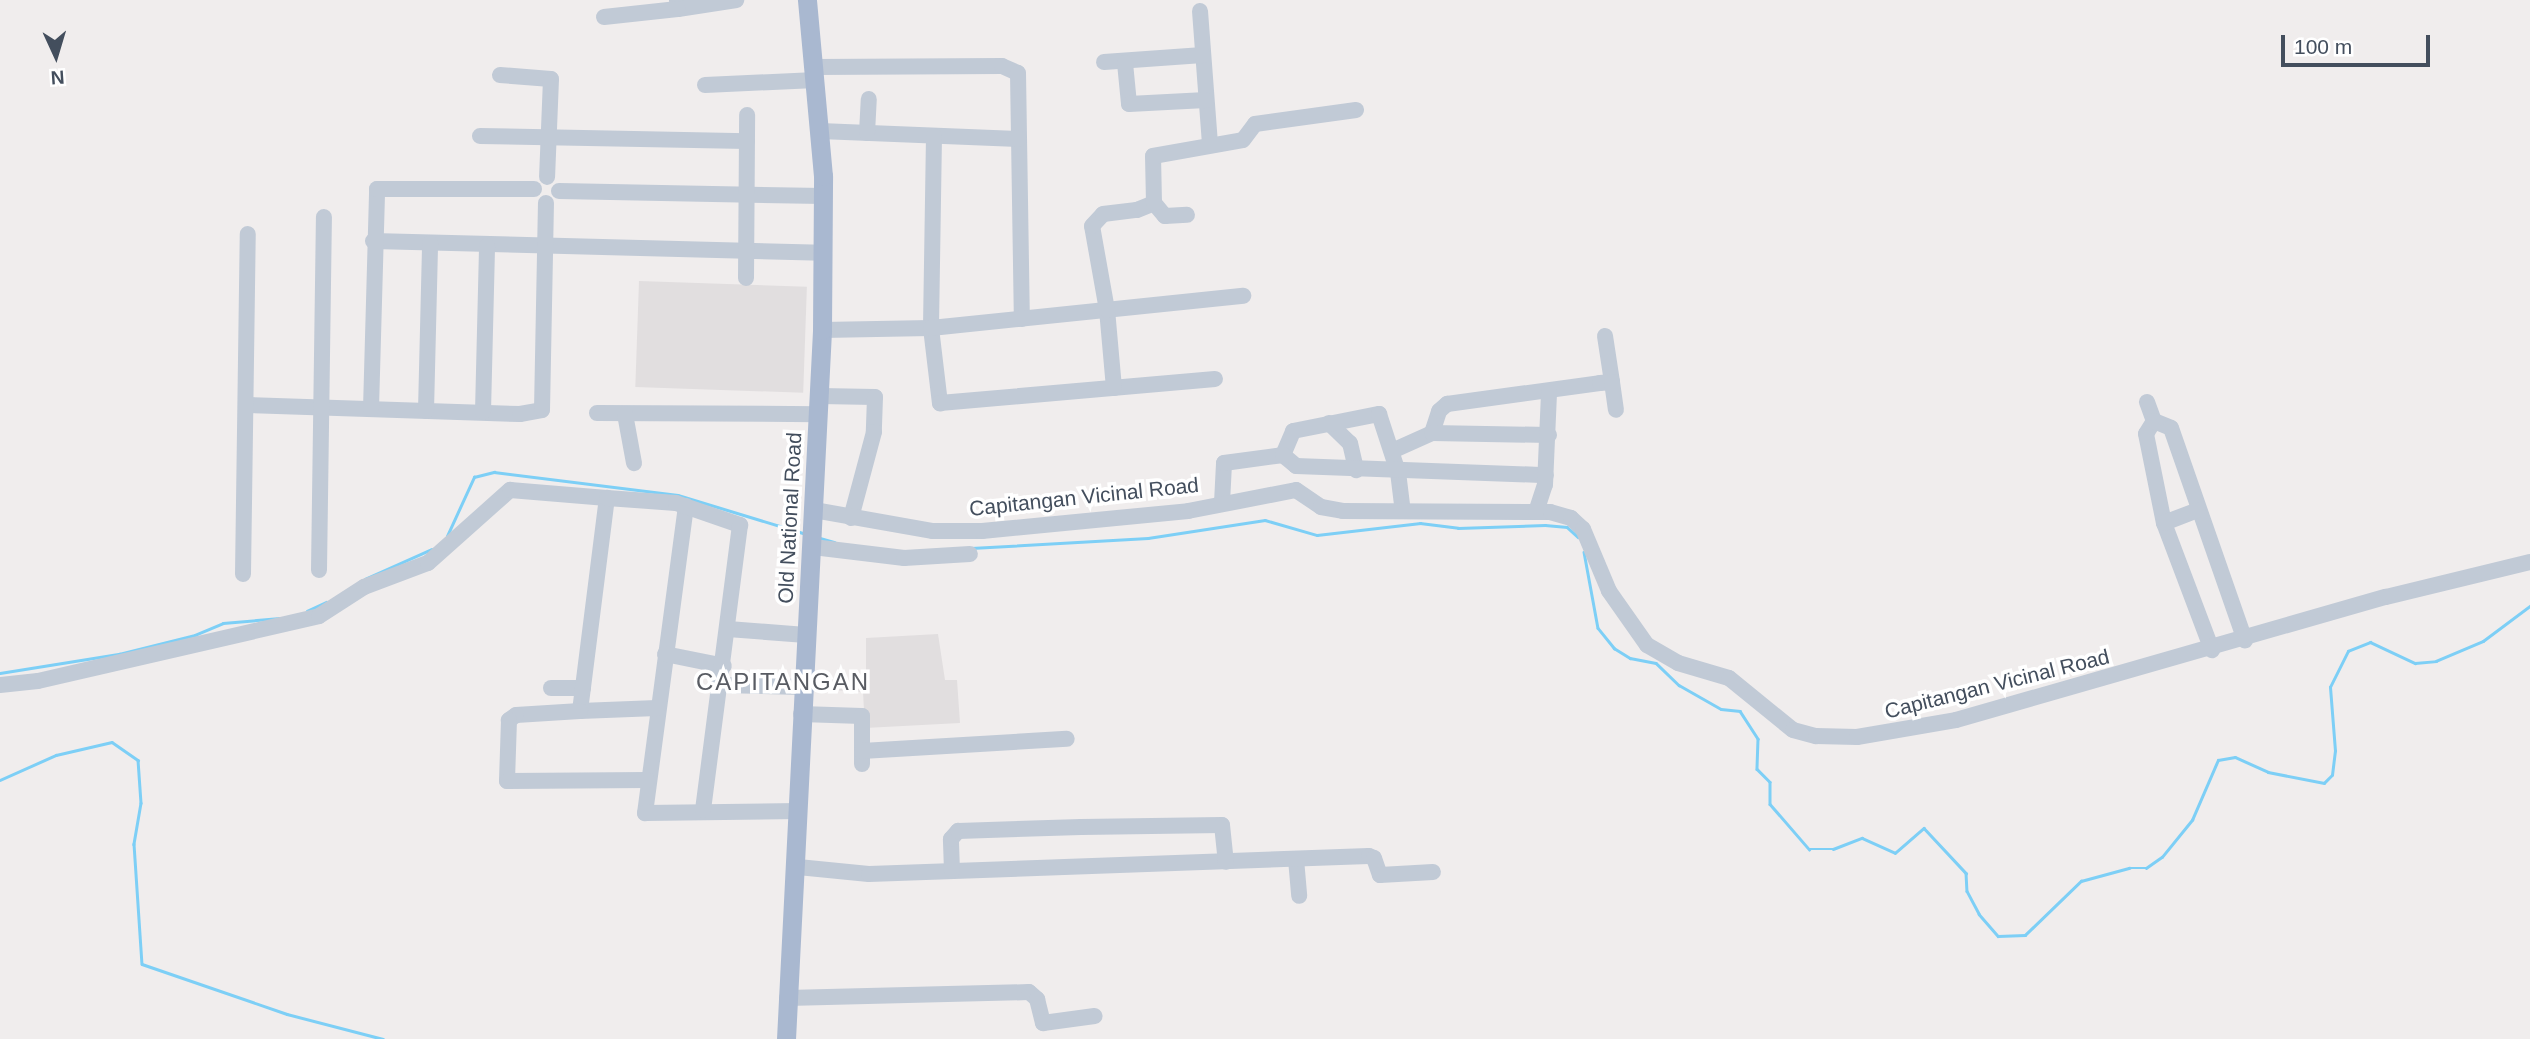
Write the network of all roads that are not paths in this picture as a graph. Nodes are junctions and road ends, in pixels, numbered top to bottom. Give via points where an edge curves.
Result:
1 (736, 0) edge
2 (807, 0) edge
3 (678, 4) edge
4 (1199, 11) dead end
5 (604, 17) dead end
6 (1203, 55) junction
7 (1104, 62) dead end
8 (1125, 63) junction
9 (815, 73) junction
10 (500, 75) dead end
11 (705, 85) dead end
12 (869, 99) dead end
13 (1206, 100) junction
14 (1356, 110) dead end
15 (747, 115) dead end
16 (820, 131) junction
17 (866, 133) junction
18 (481, 136) dead end
19 (934, 136) junction
20 (548, 137) junction
21 (1019, 139) junction
22 (747, 141) junction
23 (1210, 144) junction
24 (547, 177) junction
25 (534, 190) junction
26 (559, 191) junction
27 (747, 194) junction
28 (823, 195) junction
29 (546, 203) junction
30 (1154, 203) junction
31 (1187, 215) dead end
32 (319, 217) dead end
33 (248, 234) dead end
34 (373, 241) junction
35 (430, 243) junction
36 (487, 246) junction
37 (545, 247) junction
38 (745, 251) junction
39 (822, 253) junction
40 (746, 278) dead end
41 (1243, 296) dead end
42 (1107, 310) junction
43 (1022, 319) junction
44 (931, 328) junction
45 (822, 330) junction
46 (1605, 336) dead end
47 (1215, 379) dead end
48 (1612, 382) junction
49 (1114, 388) junction
50 (1549, 392) junction
51 (2147, 402) dead end
52 (246, 405) junction
53 (820, 405) junction
54 (318, 408) junction
55 (371, 410) junction
56 (1616, 410) dead end
57 (426, 411) junction
58 (483, 412) junction
59 (597, 413) dead end
60 (625, 414) junction
61 (2154, 421) junction
62 (1329, 424) junction
63 (1432, 433) junction
64 (1549, 435) junction
65 (1392, 452) junction
66 (1283, 455) junction
67 (634, 463) dead end
68 (1356, 470) junction
69 (1398, 472) junction
70 (1546, 475) junction
71 (607, 498) junction
72 (1222, 503) junction
73 (686, 506) junction
74 (2198, 510) junction
75 (1404, 511) junction
76 (1536, 512) junction
77 (851, 518) junction
78 (2164, 523) junction
79 (814, 531) junction
80 (970, 554) dead end
81 (2530, 562) edge
82 (314, 569) dead end
83 (243, 574) dead end
84 (728, 629) junction
85 (806, 635) junction
86 (2245, 640) junction
87 (2212, 650) junction
88 (665, 654) junction
89 (724, 666) junction
90 (0, 685) edge
91 (721, 685) junction
92 (803, 687) junction
93 (551, 688) dead end
94 (583, 688) junction
95 (657, 708) junction
96 (580, 711) junction
97 (801, 714) junction
98 (1067, 739) dead end
99 (648, 780) junction
100 (703, 810) junction
101 (799, 811) junction
102 (1296, 859) junction
103 (1226, 862) junction
104 (798, 867) junction
105 (952, 871) junction
106 (1433, 872) dead end
107 (1299, 896) dead end
108 (787, 998) junction
109 (1094, 1016) dead end
110 (786, 1039) edge

1 - 3 street
2 - 9 main road, Old National Road
3 - 5 street
4 - 6 street
6 - 8 street
6 - 13 street
7 - 8 street
8 - 13 street via 1129,104
9 - 11 street
9 - 16 main road, Old National Road
9 - 21 street via 1011,68 1018,73
10 - 20 street via 551,79
12 - 17 street
13 - 23 street
14 - 23 street via 1255,124 1243,140
15 - 22 street
16 - 17 street
16 - 28 main road, Old National Road
17 - 19 street
18 - 20 street
19 - 21 street
19 - 44 street
20 - 22 street
20 - 24 street
21 - 43 street
22 - 27 street
23 - 30 street via 1153,156
24 - 25 street
24 - 26 street via 558,183
25 - 29 street via 539,201
25 - 34 street via 382,186 375,196
26 - 27 street
26 - 29 street
27 - 28 street
27 - 38 street
28 - 39 main road, Old National Road
29 - 37 street
30 - 31 street via 1165,216
30 - 42 street via 1103,214 1092,226
32 - 54 street
33 - 52 street
34 - 35 street
34 - 55 street
35 - 36 street
35 - 57 street
36 - 37 street
36 - 58 street
37 - 38 street
37 - 58 street via 542,410 536,414
38 - 39 street
38 - 40 street
39 - 45 main road, Old National Road
41 - 42 street
42 - 43 street
42 - 49 street
43 - 44 street
44 - 45 street
44 - 49 street via 940,403
45 - 53 main road, Old National Road
46 - 48 street
47 - 49 street
48 - 50 street
48 - 56 street
50 - 63 street via 1447,404 1438,411
50 - 64 street
51 - 61 street
52 - 54 street
52 - 83 street
53 - 60 street
53 - 77 street via 876,397 874,432
53 - 79 main road, Old National Road
54 - 55 street
54 - 82 street
55 - 57 street
57 - 58 street
59 - 60 street
60 - 67 street
61 - 74 street via 2171,428
61 - 78 street via 2146,434
62 - 65 street via 1379,414
62 - 66 street via 1293,431
62 - 68 street via 1350,443
63 - 64 street
63 - 65 street
64 - 70 street
65 - 69 street
66 - 68 street via 1296,466
66 - 72 street via 1224,463
68 - 69 street
69 - 70 street
69 - 75 street
70 - 76 street
71 - 73 street via 659,499
71 - 90 street via 537,489 510,491 428,563 364,587 319,617 38,681
71 - 94 street
72 - 75 street, Capitangan Vicinal Road via 1296,490 1321,507
72 - 77 street, Capitangan Vicinal Road via 1188,511 982,531 933,531
73 - 84 street via 740,525
73 - 88 street
74 - 78 street
74 - 86 street
75 - 76 street, Capitangan Vicinal Road
76 - 87 street, Capitangan Vicinal Road via 1571,518 1583,529 1609,591 1647,645 1678,663 1728,678 1793,730 1816,736 1906,731
77 - 79 street, Capitangan Vicinal Road
78 - 87 street
79 - 80 street via 904,558
79 - 85 main road, Old National Road
81 - 86 street, Capitangan Vicinal Road via 2386,597
84 - 85 street
84 - 89 street
85 - 92 main road, Old National Road
86 - 87 street, Capitangan Vicinal Road
88 - 89 street
88 - 95 street
89 - 91 street
91 - 92 street
91 - 100 street
92 - 97 main road, Old National Road
93 - 94 street
94 - 96 street
95 - 96 street
95 - 99 street
96 - 99 street via 516,715 509,720 507,781
97 - 98 street via 862,716 862,757
97 - 101 main road, Old National Road
99 - 100 street via 645,813
100 - 101 street
101 - 104 main road, Old National Road
102 - 103 street
102 - 106 street via 1369,856 1380,875
102 - 107 street
103 - 105 street
103 - 105 street via 1224,828 1216,823 958,831 951,839
104 - 105 street via 869,874
104 - 108 main road, Old National Road
108 - 109 street via 1029,992 1037,999 1043,1023
108 - 110 main road, Old National Road

